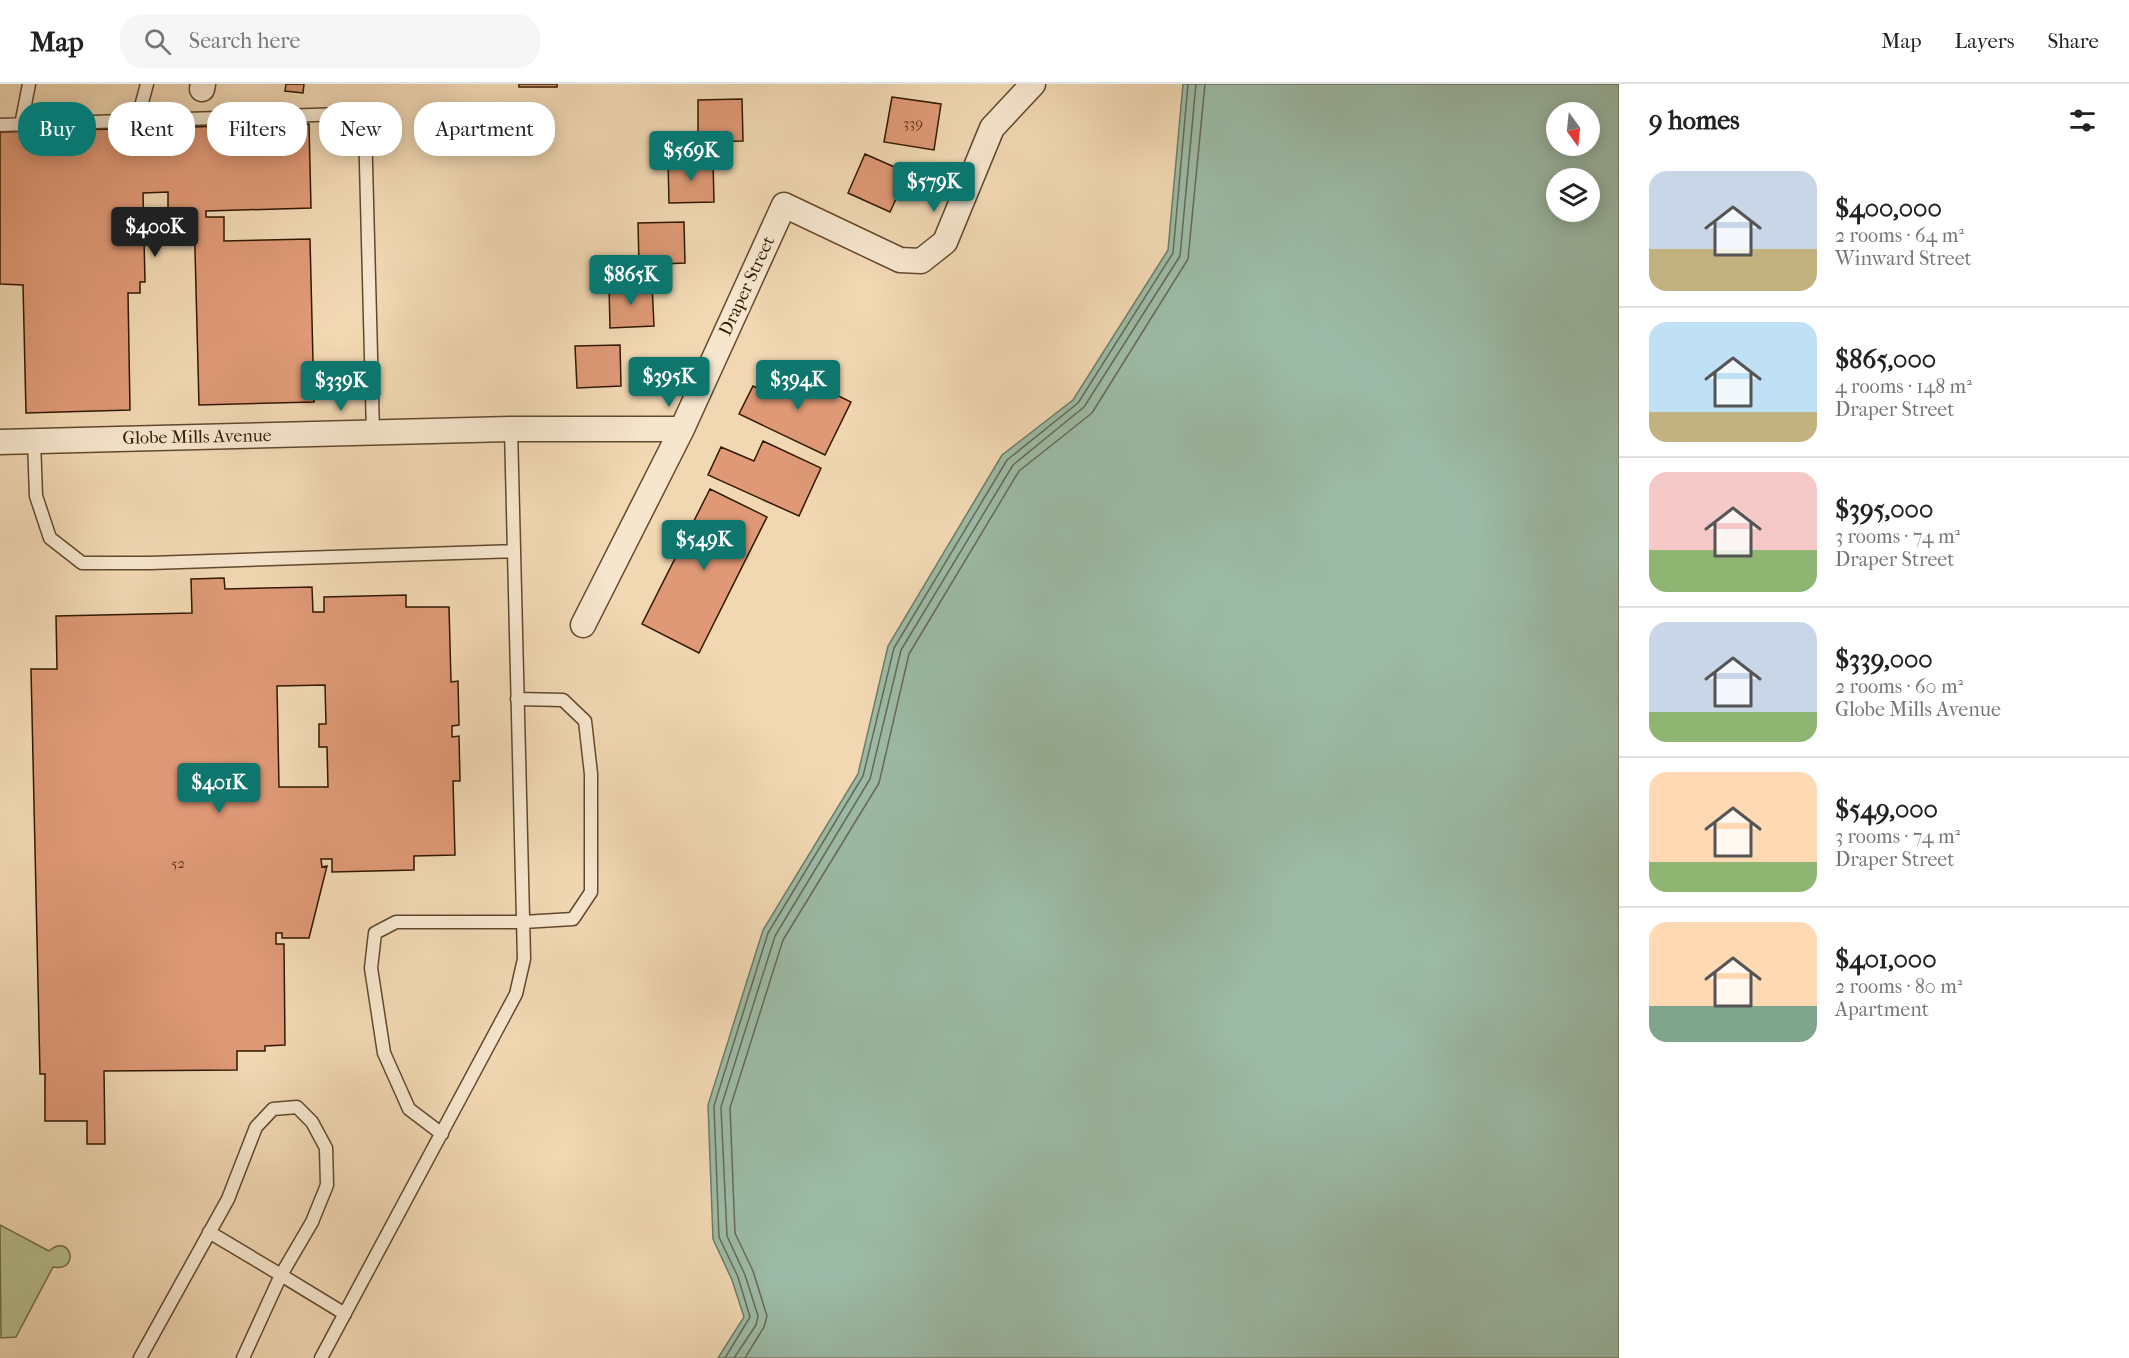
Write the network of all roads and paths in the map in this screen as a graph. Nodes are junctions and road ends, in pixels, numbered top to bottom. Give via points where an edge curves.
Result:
1 (29, 84) edge
2 (147, 84) edge
3 (1033, 84) edge
4 (25, 102) edge
5 (142, 102) edge
6 (195, 119) edge
7 (0, 125) edge
8 (18, 125) edge
9 (511, 429) junction
10 (682, 429) junction
11 (373, 433) junction
12 (34, 441) junction
13 (0, 442) edge
14 (514, 551) junction
15 (583, 625) dead end
16 (517, 699) junction
17 (523, 922) junction
18 (442, 1134) junction
19 (209, 1232) junction
20 (281, 1275) junction
21 (345, 1314) junction
22 (140, 1358) edge
23 (243, 1358) edge
24 (321, 1358) edge

1 - 4 lane
2 - 5 lane
3 - 10 street, Draper Street via 992,128 945,242 921,261 900,260 784,205
6 - 11 lane via 344,114 365,125
7 - 8 lane
9 - 10 street, Globe Mills Avenue
9 - 11 street, Globe Mills Avenue
9 - 14 lane
10 - 15 street, Draper Street
11 - 12 street, Globe Mills Avenue
12 - 13 street, Globe Mills Avenue
12 - 14 lane via 36,496 50,538 82,563
14 - 16 lane
16 - 17 lane
16 - 17 lane via 563,700 585,721 591,774 591,892 573,919
17 - 18 lane via 524,959 516,994
17 - 18 lane via 396,922 375,933 371,968 384,1053 409,1109
18 - 21 lane
19 - 20 lane
19 - 20 lane via 228,1199 256,1127 273,1109 297,1107 312,1122 326,1148 327,1185 312,1222
19 - 22 lane
20 - 21 lane
20 - 23 lane
21 - 24 lane

